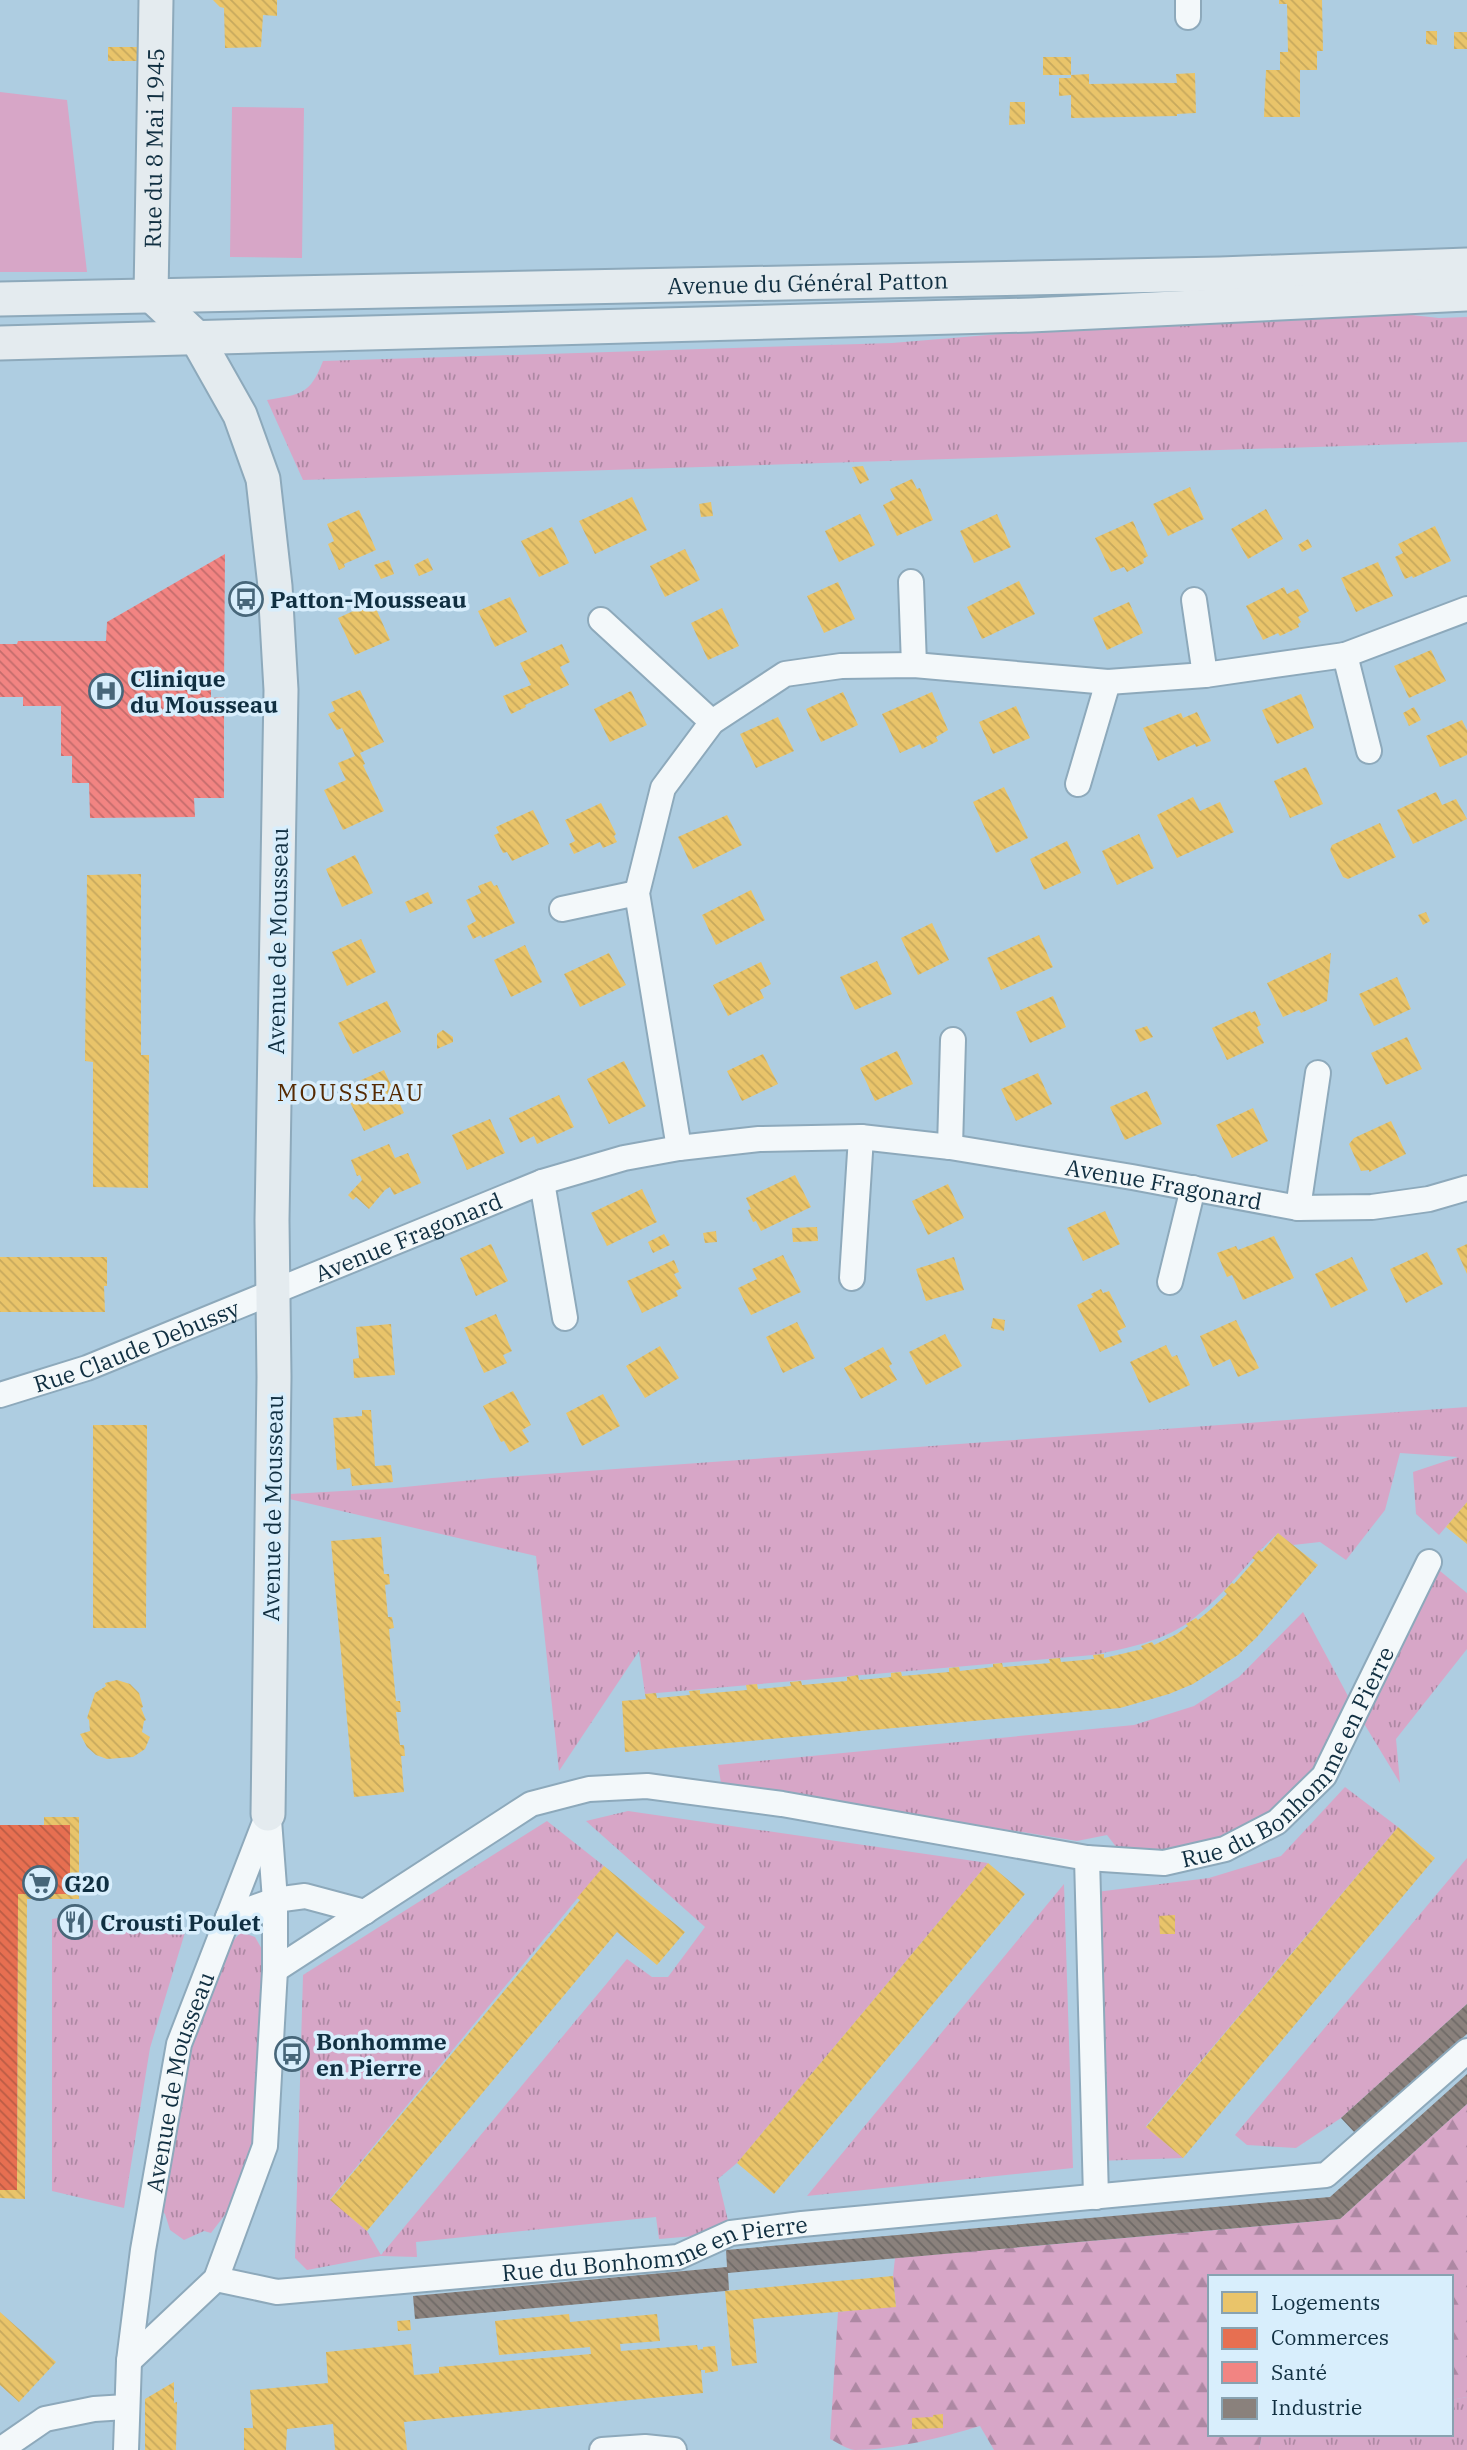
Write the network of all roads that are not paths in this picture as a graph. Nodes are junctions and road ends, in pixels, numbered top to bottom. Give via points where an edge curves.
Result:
1 (156, 0) edge
2 (1467, 265) edge
3 (228, 293) junction
4 (1467, 294) edge
5 (151, 295) junction
6 (0, 299) edge
7 (197, 337) junction
8 (119, 340) junction
9 (0, 343) edge
10 (911, 582) dead end
11 (1194, 600) dead end
12 (1467, 609) edge
13 (601, 620) dead end
14 (1345, 654) junction
15 (914, 665) junction
16 (1205, 675) junction
17 (1108, 682) junction
18 (712, 722) junction
19 (1369, 751) dead end
20 (1078, 784) dead end
21 (637, 893) junction
22 (562, 909) dead end
23 (953, 1040) dead end
24 (1318, 1073) dead end
25 (861, 1137) junction
26 (950, 1146) junction
27 (679, 1148) junction
28 (542, 1182) junction
29 (1193, 1188) junction
30 (1467, 1188) edge
31 (1298, 1208) junction
32 (852, 1278) dead end
33 (1170, 1282) dead end
34 (273, 1291) junction
35 (565, 1318) dead end
36 (0, 1395) edge
37 (1429, 1562) dead end
38 (268, 1814) junction
39 (1087, 1858) junction
40 (275, 1900) junction
41 (365, 1912) junction
42 (228, 1917) junction
43 (275, 1970) junction
44 (1467, 2050) edge
45 (1096, 2197) junction
46 (216, 2279) junction
47 (129, 2361) junction
48 (126, 2407) junction
49 (1, 2450) edge
50 (126, 2450) edge
51 (602, 2450) edge
52 (674, 2450) edge

1 - 5 main road, Rue du 8 Mai 1945
2 - 3 main road, Avenue du Général Patton
3 - 5 main road, Avenue du Général Patton
3 - 7 main road
4 - 7 main road, Avenue du Général Patton via 1031,315
5 - 6 main road, Avenue du Général Patton
5 - 7 main road, Avenue de Mousseau
5 - 8 main road
7 - 8 main road, Avenue du Général Patton
7 - 34 main road, Avenue de Mousseau via 240,415 263,480 275,586 281,690
8 - 9 main road, Avenue du Général Patton
10 - 15 street
11 - 16 street
12 - 14 street
13 - 18 street
14 - 16 street
14 - 19 street
15 - 17 street
15 - 18 street via 841,666 785,674
16 - 17 street
17 - 20 street
18 - 21 street via 663,788
21 - 22 street
21 - 27 street
23 - 26 street
24 - 31 street
25 - 26 street, Avenue Fragonard
25 - 27 street, Avenue Fragonard via 759,1139
25 - 32 street
26 - 29 street, Avenue Fragonard
27 - 28 street, Avenue Fragonard via 624,1158
28 - 34 street, Avenue Fragonard
28 - 35 street
29 - 31 street, Avenue Fragonard
29 - 33 street
30 - 31 street, Avenue Fragonard via 1372,1207
34 - 36 street, Rue Claude Debussy via 87,1368
34 - 38 main road, Avenue de Mousseau
37 - 39 street, Rue du Bonhomme en Pierre via 1324,1776 1278,1822 1225,1849 1164,1863
38 - 40 street, Avenue de Mousseau
38 - 42 street, Avenue de Mousseau
39 - 41 street, Rue du Bonhomme en Pierre via 782,1804 647,1786 589,1788 531,1804
39 - 45 street
40 - 41 street via 305,1896
40 - 42 street
40 - 43 street, Avenue de Mousseau
41 - 43 street, Rue du Bonhomme en Pierre
42 - 47 street, Avenue de Mousseau via 179,2044 148,2216
43 - 46 street, Avenue de Mousseau via 265,2146
44 - 45 street, Rue du Bonhomme en Pierre via 1326,2175
45 - 46 street, Rue du Bonhomme en Pierre via 731,2233 678,2257 277,2292
46 - 47 street, Avenue de Mousseau
47 - 48 street, Avenue de Mousseau
48 - 49 street via 44,2419
48 - 50 street, Avenue de Mousseau
51 - 52 street

